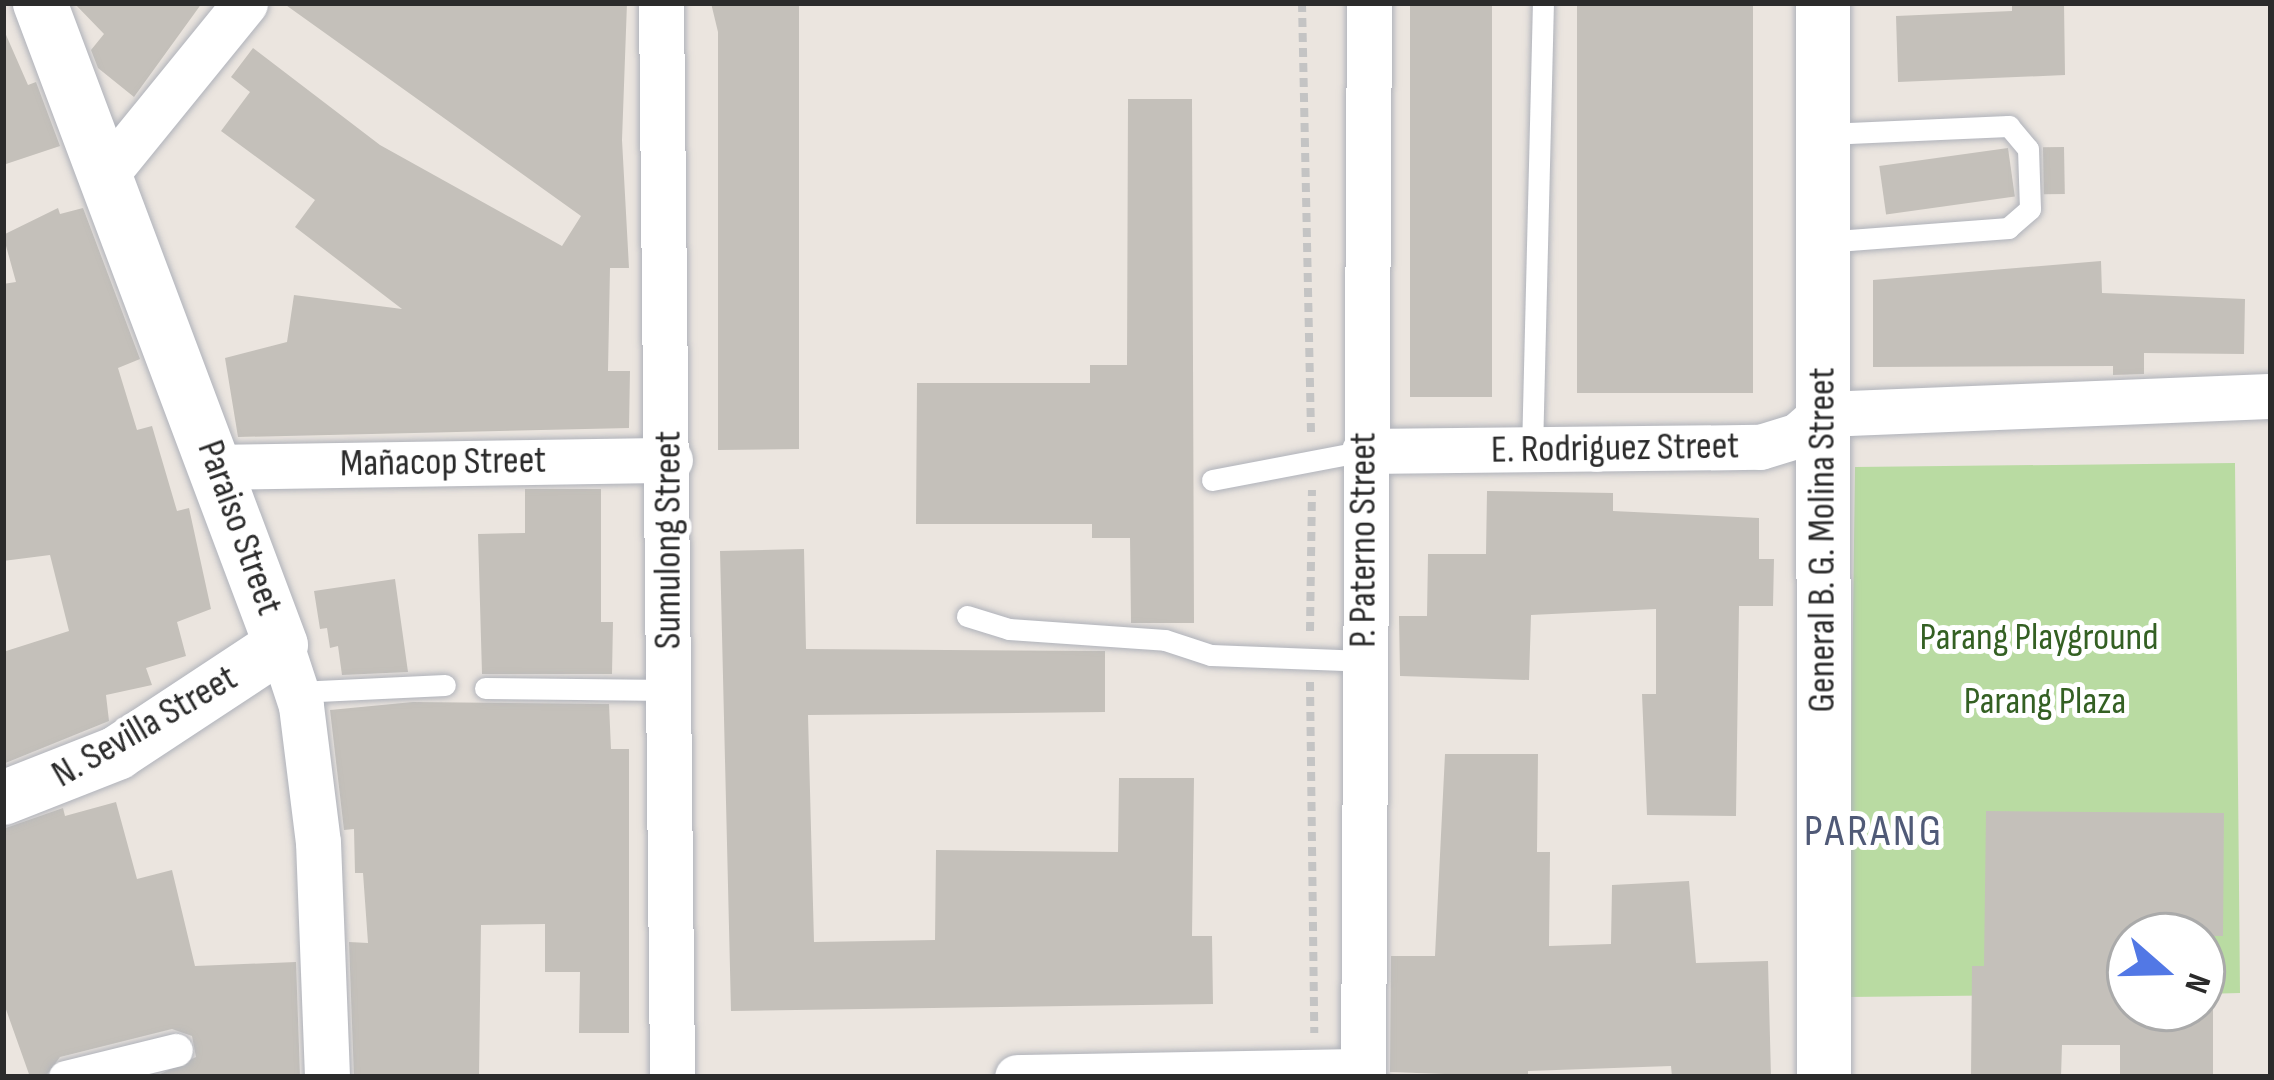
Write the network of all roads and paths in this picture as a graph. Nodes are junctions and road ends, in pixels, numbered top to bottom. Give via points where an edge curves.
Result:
1 (40, 3) edge
2 (245, 3) edge
3 (661, 3) edge
4 (1301, 3) edge
5 (1369, 3) edge
6 (1543, 3) edge
7 (1823, 3) edge
8 (1823, 134) junction
9 (107, 173) junction
10 (1823, 242) junction
11 (2271, 396) edge
12 (1822, 414) junction
13 (1364, 451) junction
14 (1532, 452) junction
15 (670, 460) junction
16 (1312, 465) junction
17 (217, 467) junction
18 (1212, 480) dead end
19 (967, 616) dead end
20 (1310, 658) junction
21 (1364, 662) junction
22 (289, 669) junction
23 (445, 685) dead end
24 (485, 688) dead end
25 (670, 690) junction
26 (3, 798) edge
27 (176, 1050) dead end
28 (1314, 1072) junction
29 (1363, 1074) edge
30 (65, 1077) edge
31 (327, 1077) edge
32 (672, 1077) edge
33 (1017, 1077) edge
34 (1825, 1077) edge

1 - 9 street, Paraiso Street
2 - 9 street
3 - 15 street, Sumulong Street
4 - 16 path
5 - 13 street, P. Paterno Street
6 - 14 lane
7 - 8 street, General B. G. Molina Street
8 - 10 street, General B. G. Molina Street
8 - 10 lane via 2009,127 2028,148 2030,209 2008,228
9 - 17 street, Paraiso Street
10 - 12 street, General B. G. Molina Street
11 - 12 street, E. Rodriguez Street
12 - 14 street, E. Rodriguez Street via 1797,436 1760,447
12 - 34 street, General B. G. Molina Street
13 - 14 street, E. Rodriguez Street
13 - 16 lane, E. Rodriguez Street
13 - 21 street, P. Paterno Street
15 - 17 street, Mañacop Street
15 - 25 street, Sumulong Street
16 - 18 lane, E. Rodriguez Street
16 - 20 path
17 - 22 street, Paraiso Street
19 - 20 lane via 1010,628 1165,640 1211,655
20 - 21 lane
20 - 28 path
21 - 29 street, P. Paterno Street
22 - 23 lane
22 - 26 street, N. Sevilla Street
22 - 31 street, Paraiso Street via 318,842
24 - 25 lane
25 - 32 street, Sumulong Street
27 - 30 street
28 - 29 street
28 - 33 street

